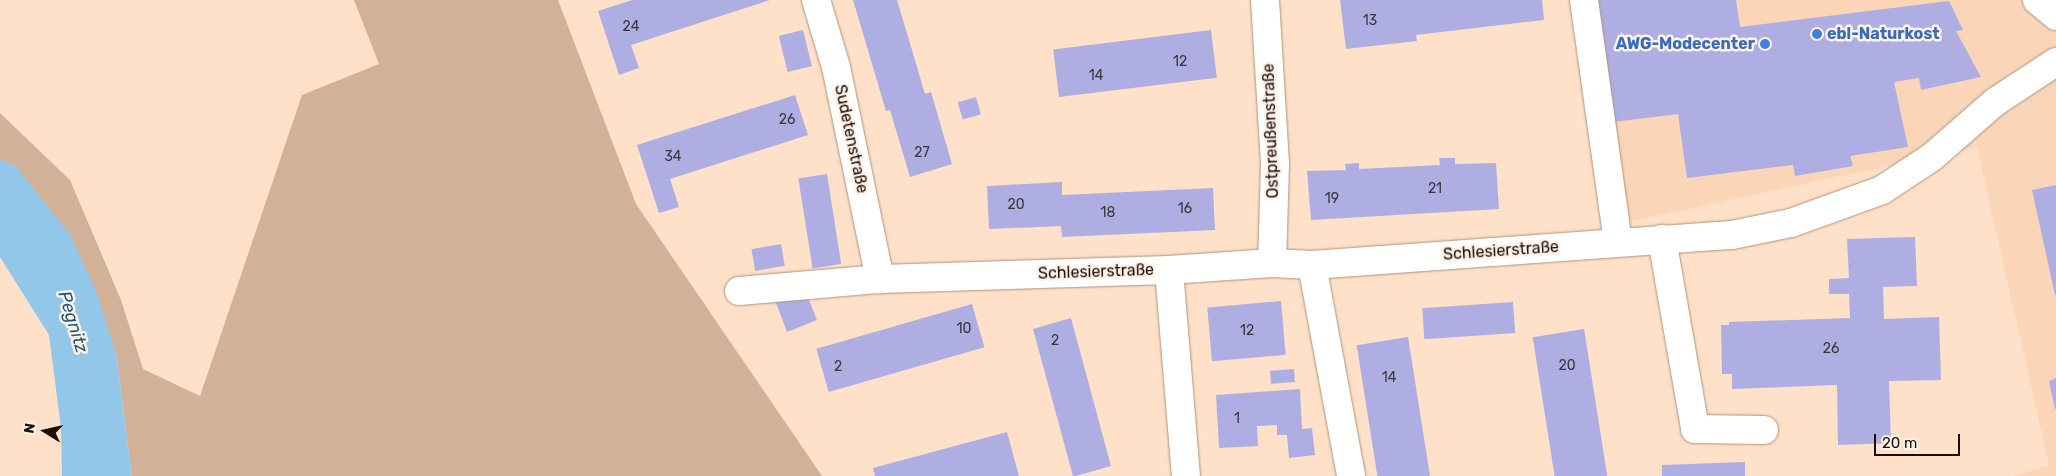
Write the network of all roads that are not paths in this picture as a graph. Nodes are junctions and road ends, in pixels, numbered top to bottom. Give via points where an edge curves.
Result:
1 (816, 0) edge
2 (1266, 0) edge
3 (1584, 0) edge
4 (2037, 0) edge
5 (2056, 16) edge
6 (2056, 62) edge
7 (1662, 239) junction
8 (1609, 242) junction
9 (1272, 263) junction
10 (1312, 265) junction
11 (1169, 270) junction
12 (880, 279) junction
13 (739, 291) dead end
14 (1764, 430) dead end
15 (1186, 476) edge
16 (1351, 476) edge

1 - 12 street, Sudetenstraße via 836,67
2 - 9 street, Ostpreußenstraße via 1275,164
3 - 8 street
4 - 5 street
6 - 7 street, Schlesierstraße via 1995,102 1932,157 1882,190 1791,223 1732,235
7 - 8 street, Schlesierstraße
7 - 14 street via 1695,429
8 - 10 street, Schlesierstraße
9 - 10 street, Schlesierstraße
9 - 11 street, Schlesierstraße
10 - 16 street
11 - 12 street, Schlesierstraße
11 - 15 street
12 - 13 street, Schlesierstraße

